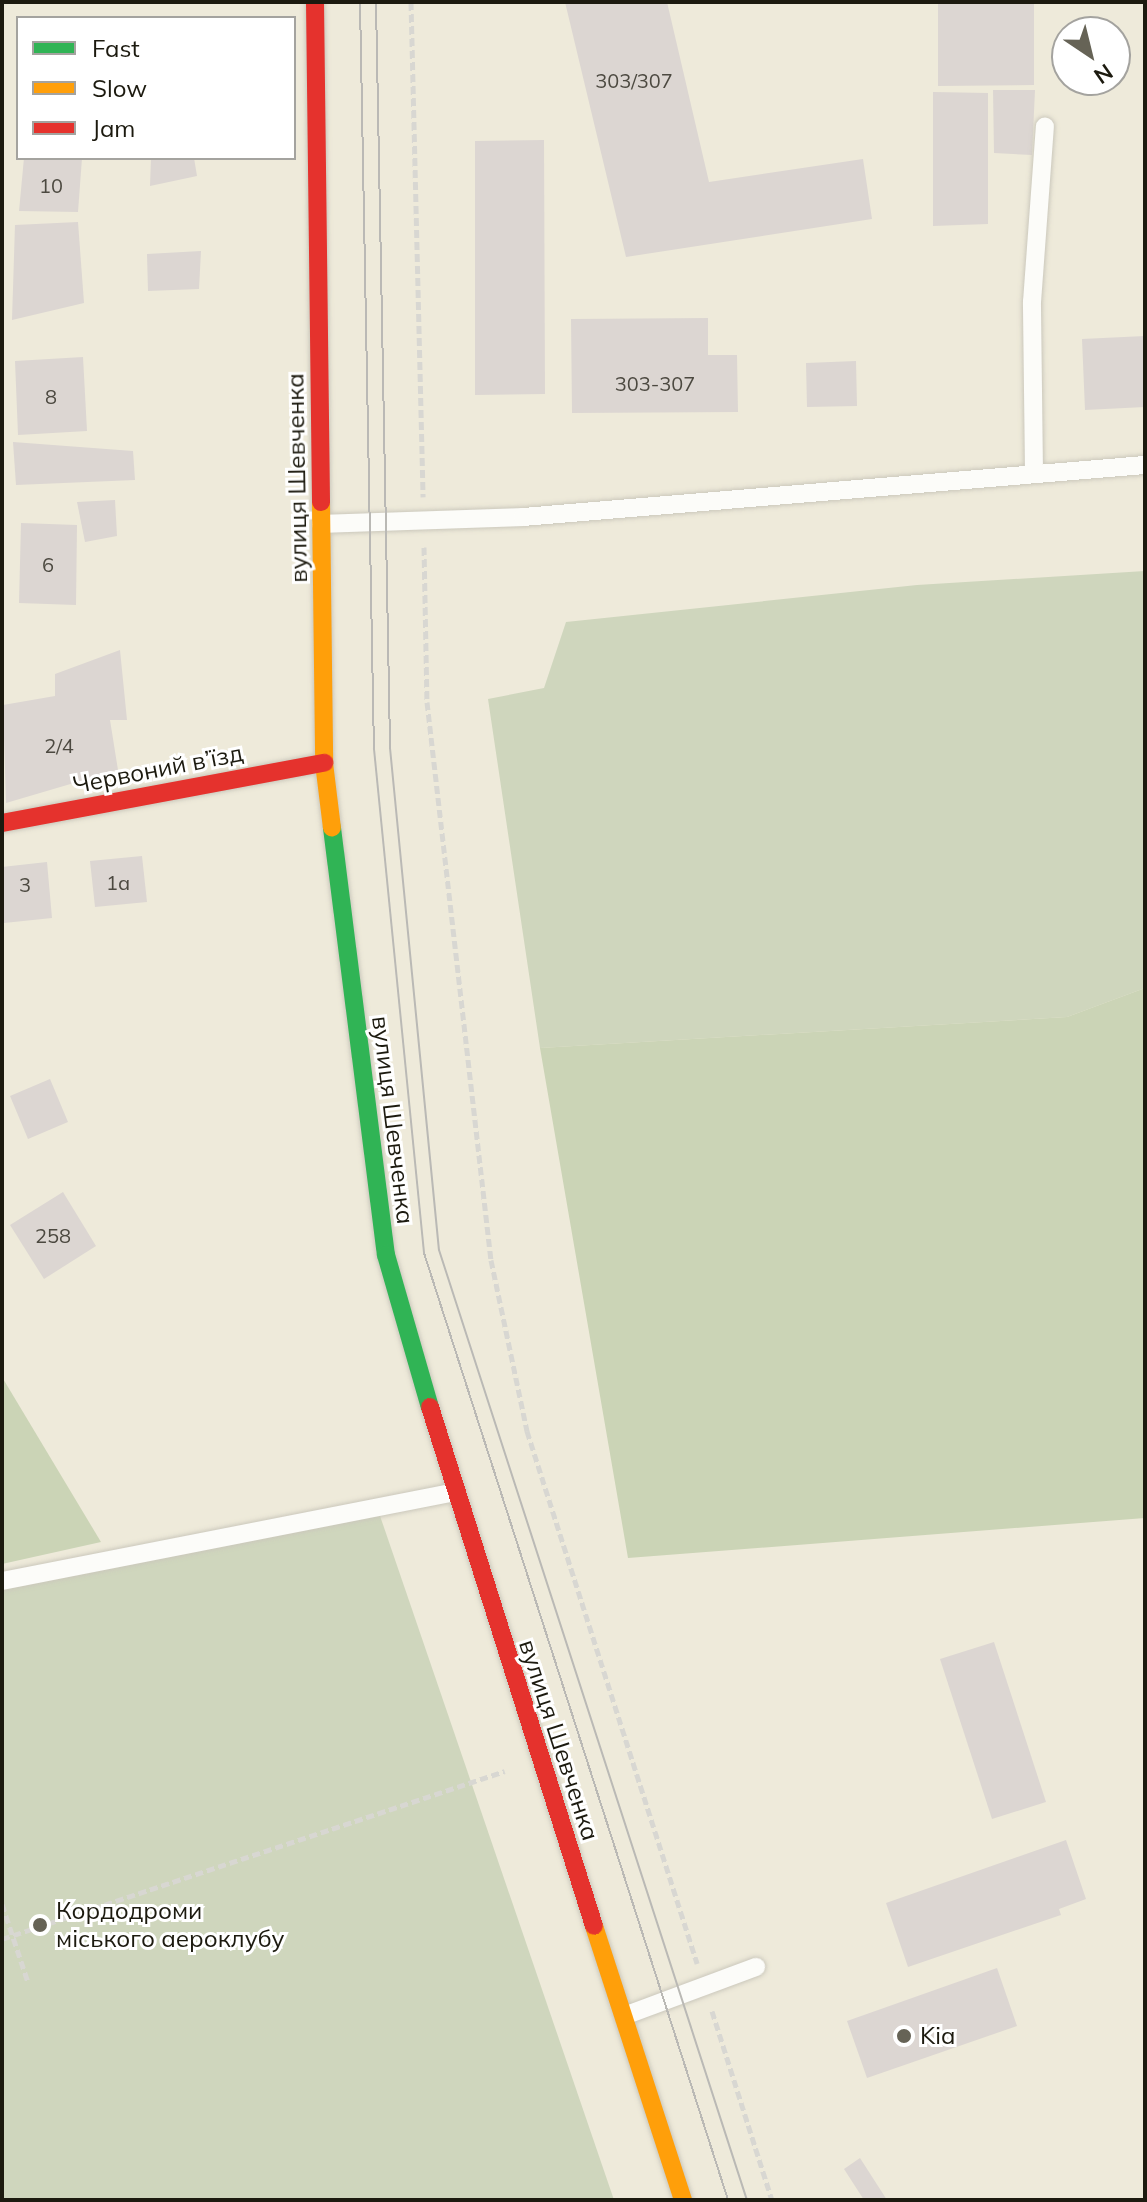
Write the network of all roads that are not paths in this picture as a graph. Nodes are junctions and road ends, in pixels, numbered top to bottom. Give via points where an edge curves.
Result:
1 (315, 2) edge
2 (1045, 126) dead end
3 (1145, 465) edge
4 (1034, 472) junction
5 (321, 524) junction
6 (324, 763) junction
7 (2, 823) edge
8 (454, 1492) junction
9 (2, 1581) edge
10 (756, 1967) dead end
11 (624, 2016) junction
12 (683, 2200) edge

1 - 5 main road, вулиця Шевченка
2 - 4 lane via 1032,302
3 - 4 lane
4 - 5 lane via 523,517
5 - 6 main road, вулиця Шевченка
6 - 7 main road, Червоний в’їзд
6 - 8 main road, вулиця Шевченка via 386,1255
8 - 9 lane
8 - 11 main road, вулиця Шевченка
10 - 11 lane
11 - 12 main road, вулиця Шевченка

